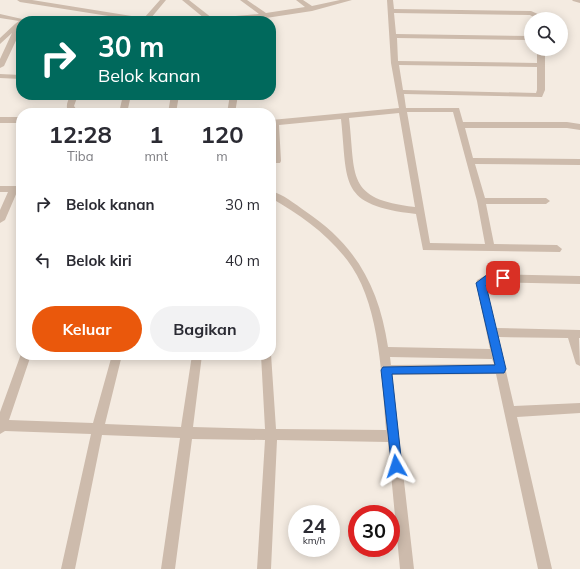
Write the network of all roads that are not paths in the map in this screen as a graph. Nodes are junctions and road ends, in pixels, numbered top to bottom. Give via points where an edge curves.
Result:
1 (20, 0) edge
2 (163, 0) edge
3 (185, 0) edge
4 (243, 0) edge
5 (299, 0) edge
6 (349, 0) edge
7 (390, 0) edge
8 (575, 0) edge
9 (580, 1) edge
10 (312, 9) junction
11 (391, 12) junction
12 (524, 13) edge
13 (0, 16) edge
14 (121, 16) edge
15 (149, 16) edge
16 (206, 16) edge
17 (266, 16) joint
18 (16, 19) edge
19 (16, 27) edge
20 (16, 35) edge
21 (392, 36) junction
22 (524, 38) edge
23 (0, 42) edge
24 (540, 56) edge
25 (396, 63) junction
26 (541, 65) junction
27 (0, 66) edge
28 (0, 76) edge
29 (16, 77) edge
30 (400, 92) junction
31 (403, 110) junction
32 (346, 116) junction
33 (0, 120) edge
34 (16, 120) edge
35 (276, 122) edge
36 (461, 125) junction
37 (580, 127) edge
38 (276, 151) edge
39 (277, 161) dead end
40 (470, 161) junction
41 (580, 162) edge
42 (0, 189) edge
43 (16, 189) edge
44 (16, 191) edge
45 (276, 197) edge
46 (546, 201) dead end
47 (481, 202) junction
48 (421, 211) junction
49 (0, 220) edge
50 (490, 247) junction
51 (556, 249) dead end
52 (580, 280) edge
53 (492, 332) junction
54 (576, 334) edge
55 (383, 352) junction
56 (497, 354) junction
57 (24, 360) edge
58 (116, 360) edge
59 (196, 360) edge
60 (266, 360) edge
61 (580, 360) edge
62 (501, 369) junction
63 (386, 370) junction
64 (580, 408) edge
65 (511, 412) junction
66 (0, 426) edge
67 (98, 428) junction
68 (188, 433) junction
69 (271, 435) junction
70 (393, 436) junction
71 (68, 569) edge
72 (168, 569) edge
73 (264, 569) edge
74 (407, 569) edge
75 (546, 569) edge

1 - 14 street
2 - 15 street
3 - 16 street
4 - 17 street
5 - 10 street
6 - 10 street
7 - 11 street
8 - 9 street
10 - 17 street
11 - 12 street
11 - 21 street
13 - 18 street
19 - 23 street
20 - 27 street
21 - 22 street
21 - 25 street
24 - 26 street
25 - 26 street
25 - 30 street
26 - 30 street via 542,90 539,95
28 - 29 street
30 - 31 street
31 - 32 street
31 - 36 street via 456,110
31 - 48 street
32 - 35 street
32 - 48 street via 351,179 357,189 373,202
33 - 34 street
36 - 37 street
36 - 40 street
38 - 39 street
40 - 41 street
40 - 47 street
42 - 43 street
44 - 49 street
45 - 55 street via 299,209 320,225 356,266 372,298 378,317
46 - 47 street
47 - 50 street
48 - 50 street via 426,247
50 - 51 street
52 - 53 street via 488,278 481,283 481,288
53 - 54 street
53 - 56 street
54 - 61 street
55 - 56 street
55 - 63 street
56 - 62 street
57 - 66 street
58 - 67 street
59 - 68 street
60 - 69 street
62 - 63 street
62 - 65 street
63 - 70 street
64 - 65 street
65 - 75 street
66 - 67 street
67 - 68 street
67 - 71 street
68 - 69 street
68 - 72 street
69 - 70 street
69 - 73 street
70 - 74 street

